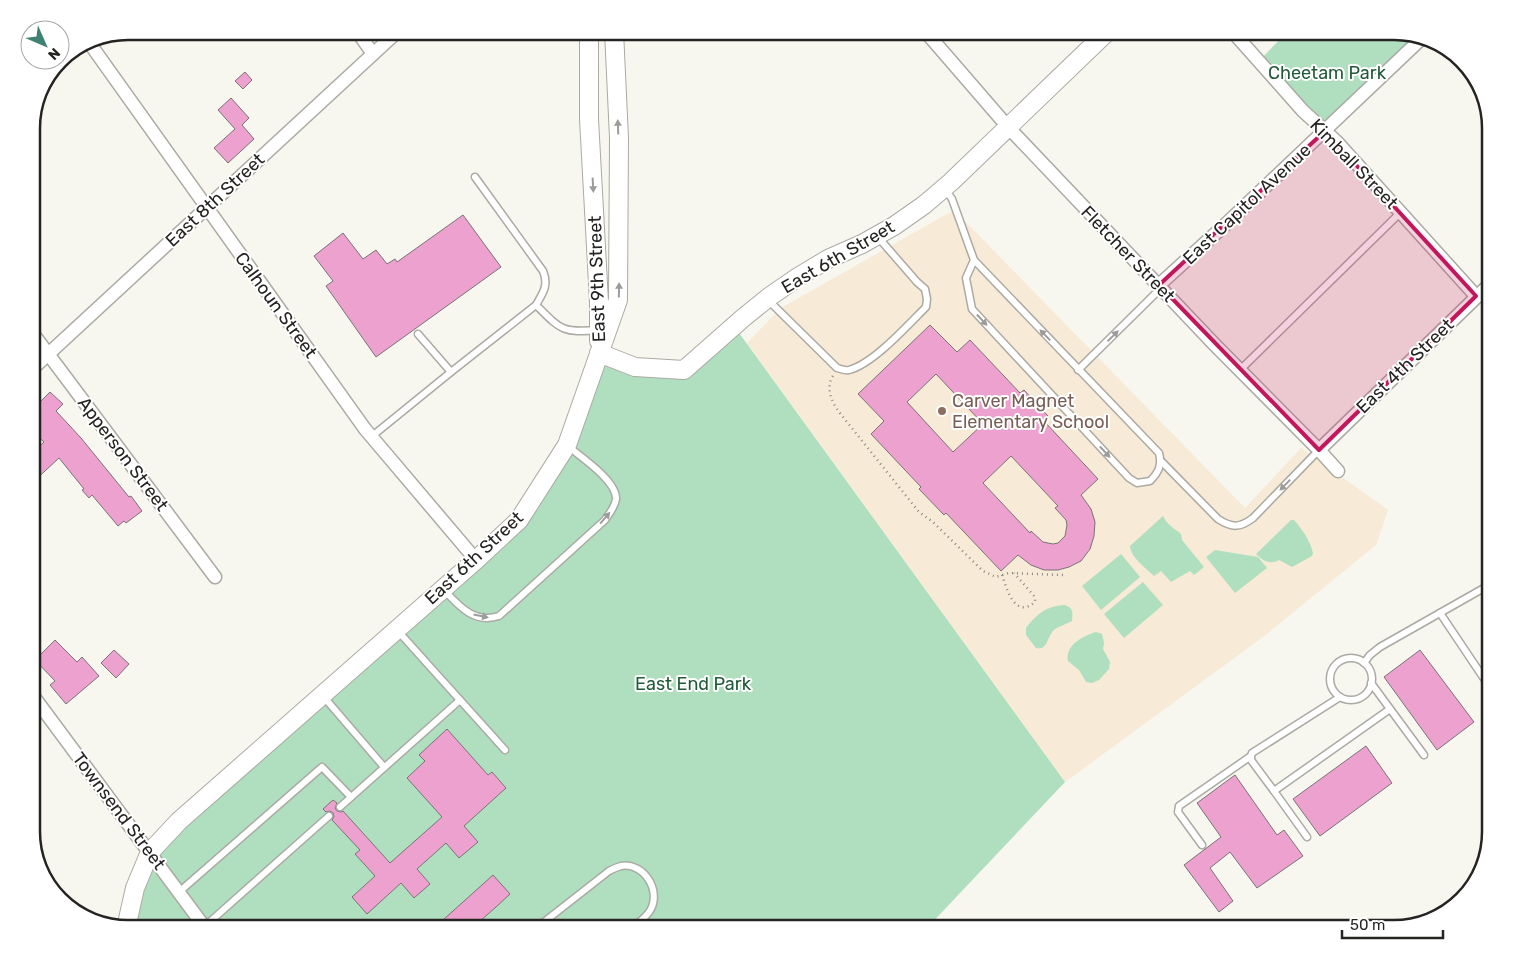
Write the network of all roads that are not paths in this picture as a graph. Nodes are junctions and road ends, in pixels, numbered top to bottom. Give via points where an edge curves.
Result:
1 (363, 40) edge
2 (388, 40) edge
3 (589, 40) edge
4 (614, 40) edge
5 (933, 40) edge
6 (1099, 40) edge
7 (1241, 40) edge
8 (1417, 43) edge
9 (93, 48) edge
10 (373, 54) junction
11 (1008, 127) junction
12 (1325, 131) junction
13 (474, 177) dead end
14 (944, 188) junction
15 (206, 208) junction
16 (1401, 212) junction
17 (877, 236) junction
18 (974, 260) junction
19 (1160, 287) junction
20 (1482, 291) edge
21 (1476, 296) junction
22 (767, 299) junction
23 (536, 305) junction
24 (599, 330) junction
25 (418, 334) dead end
26 (40, 342) edge
27 (599, 353) junction
28 (49, 354) junction
29 (40, 362) edge
30 (1078, 370) junction
31 (1240, 370) junction
32 (451, 372) junction
33 (371, 437) junction
34 (567, 445) junction
35 (1319, 450) junction
36 (1161, 460) junction
37 (1338, 471) dead end
38 (476, 560) junction
39 (215, 577) dead end
40 (443, 589) junction
41 (1482, 589) edge
42 (1440, 613) junction
43 (396, 629) junction
44 (1364, 663) junction
45 (1482, 676) edge
46 (1371, 682) junction
47 (322, 694) junction
48 (1340, 696) junction
49 (460, 700) junction
50 (40, 704) edge
51 (1390, 709) junction
52 (505, 750) dead end
53 (1424, 755) dead end
54 (1250, 756) junction
55 (384, 768) junction
56 (1274, 791) junction
57 (351, 797) junction
58 (340, 807) dead end
59 (329, 816) dead end
60 (1307, 837) dead end
61 (1202, 845) dead end
62 (150, 852) junction
63 (180, 892) junction
64 (128, 920) edge
65 (199, 920) edge
66 (214, 920) edge
67 (547, 920) edge
68 (641, 920) edge

1 - 10 street
2 - 10 street, East 8th Street
3 -> 24 main road, East 9th Street
27 -> 4 main road, East 9th Street via 618,300
5 - 11 street, Fletcher Street
6 - 11 main road, East 6th Street
7 - 12 street, Kimball Street via 1288,95
8 - 12 street, East Capitol Avenue
9 - 15 street, Calhoun Street
10 - 15 street, East 8th Street
11 - 14 main road, East 6th Street
11 - 19 street, Fletcher Street
12 - 16 street, Kimball Street
12 - 19 street, East Capitol Avenue
13 - 23 lane via 543,271 546,286
14 - 17 main road, East 6th Street
14 - 18 lane via 952,199
15 - 28 street, East 8th Street
15 - 33 street, Calhoun Street
16 - 21 street, Kimball Street
16 - 31 lane
17 - 22 main road, East 6th Street via 828,259
17 - 22 lane via 925,289 927,299 926,307 865,362 848,370 837,368
30 -> 18 lane
18 -> 36 lane via 966,278 972,309 1076,422 1137,483 1150,481 1160,469
30 -> 19 lane
19 - 31 street, Fletcher Street
20 - 21 street, East 4th Street
21 - 35 street, East 4th Street
22 - 27 main road, East 6th Street via 684,370 635,367
23 - 24 lane via 556,325 567,330
23 - 32 lane
24 - 27 main road, East 9th Street
25 - 32 lane
26 - 28 street, Apperson Street
27 - 34 main road, East 6th Street
28 - 29 street, East 8th Street
28 - 39 street, Apperson Street
30 - 36 lane via 1160,453
31 - 35 street, Fletcher Street
32 - 33 lane
33 - 38 street, Calhoun Street
34 - 38 main road, East 6th Street via 519,520
40 -> 34 lane via 470,614 480,618 499,616 605,520 616,498 611,485
35 -> 36 lane via 1253,518 1245,525 1234,526 1218,519
35 - 37 street, Fletcher Street
38 - 40 main road, East 6th Street
40 - 43 main road, East 6th Street
41 - 42 lane
42 - 44 lane via 1380,647
42 - 45 lane
43 - 47 main road, East 6th Street
43 - 49 lane
44 - 46 lane via 1370,672
44 - 48 lane via 1358,659 1343,659 1332,668 1332,690
46 - 48 lane via 1369,690 1358,699
46 - 51 lane
47 - 55 lane
47 - 62 main road, East 6th Street via 179,820
48 - 54 lane
49 - 52 lane
49 - 55 lane
50 - 62 street, Townsend Street
51 - 53 lane
51 - 56 lane
54 - 56 lane
54 - 61 lane via 1179,806 1178,812
55 - 57 lane
56 - 60 lane
57 - 58 lane
57 - 63 lane via 322,767
59 - 66 lane
62 - 63 street, Townsend Street
62 - 64 main road, East 6th Street via 134,888
63 - 65 street, Townsend Street
67 - 68 lane via 620,866 641,872 649,878 653,888 652,908

